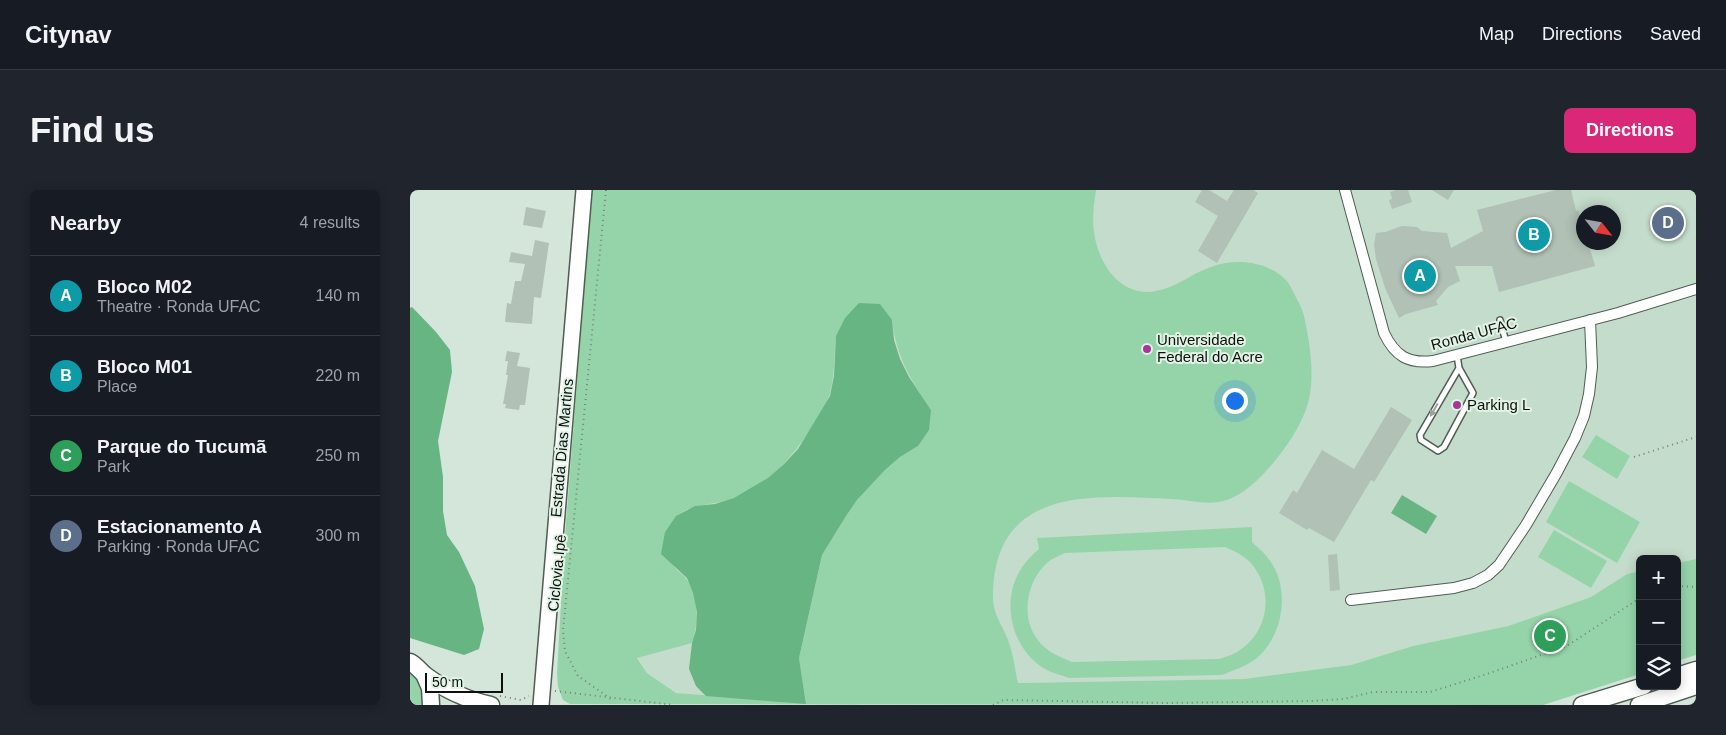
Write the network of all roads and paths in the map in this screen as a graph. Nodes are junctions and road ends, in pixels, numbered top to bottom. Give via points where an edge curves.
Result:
1 (584, 190) edge
2 (606, 190) edge
3 (1345, 190) edge
4 (1696, 289) edge
5 (1500, 320) dead end
6 (1590, 320) junction
7 (1506, 342) junction
8 (1456, 355) junction
9 (1459, 368) junction
10 (1696, 437) edge
11 (1634, 458) dead end
12 (1681, 586) edge
13 (1696, 587) edge
14 (1351, 600) dead end
15 (1637, 600) edge
16 (410, 662) edge
17 (1696, 670) edge
18 (424, 674) junction
19 (1681, 675) edge
20 (1696, 686) edge
21 (1636, 688) edge
22 (542, 690) junction
23 (611, 699) junction
24 (494, 700) edge
25 (431, 705) edge
26 (541, 705) edge
27 (674, 705) edge
28 (993, 705) edge
29 (1582, 705) edge
30 (1639, 705) edge

1 - 22 street, Estrada Dias Martins
2 - 23 path, Ciclovia Ipê via 563,631 565,651 578,676
3 - 8 street, Ronda UFAC via 1384,334 1390,345 1408,360 1420,363
4 - 6 street, Ronda UFAC
5 - 7 lane
6 - 7 street, Ronda UFAC
6 - 14 street via 1592,367 1584,416 1556,474 1499,565 1473,583 1454,588
7 - 8 street, Ronda UFAC
8 - 9 lane
9 -> 9 lane via 1420,435 1421,440 1438,451 1444,447 1472,397 1473,393
10 - 11 path
12 - 13 path
15 - 28 path via 1567,646 1430,692 1372,692 1344,699 1311,701 1003,700
16 - 18 main road
17 - 19 main road
18 - 24 main road via 455,694 474,701
18 - 25 main road via 430,688
20 - 30 main road
21 - 29 main road
22 - 23 path
22 - 24 path via 521,700
22 - 26 street, Estrada Dias Martins
23 - 27 path

